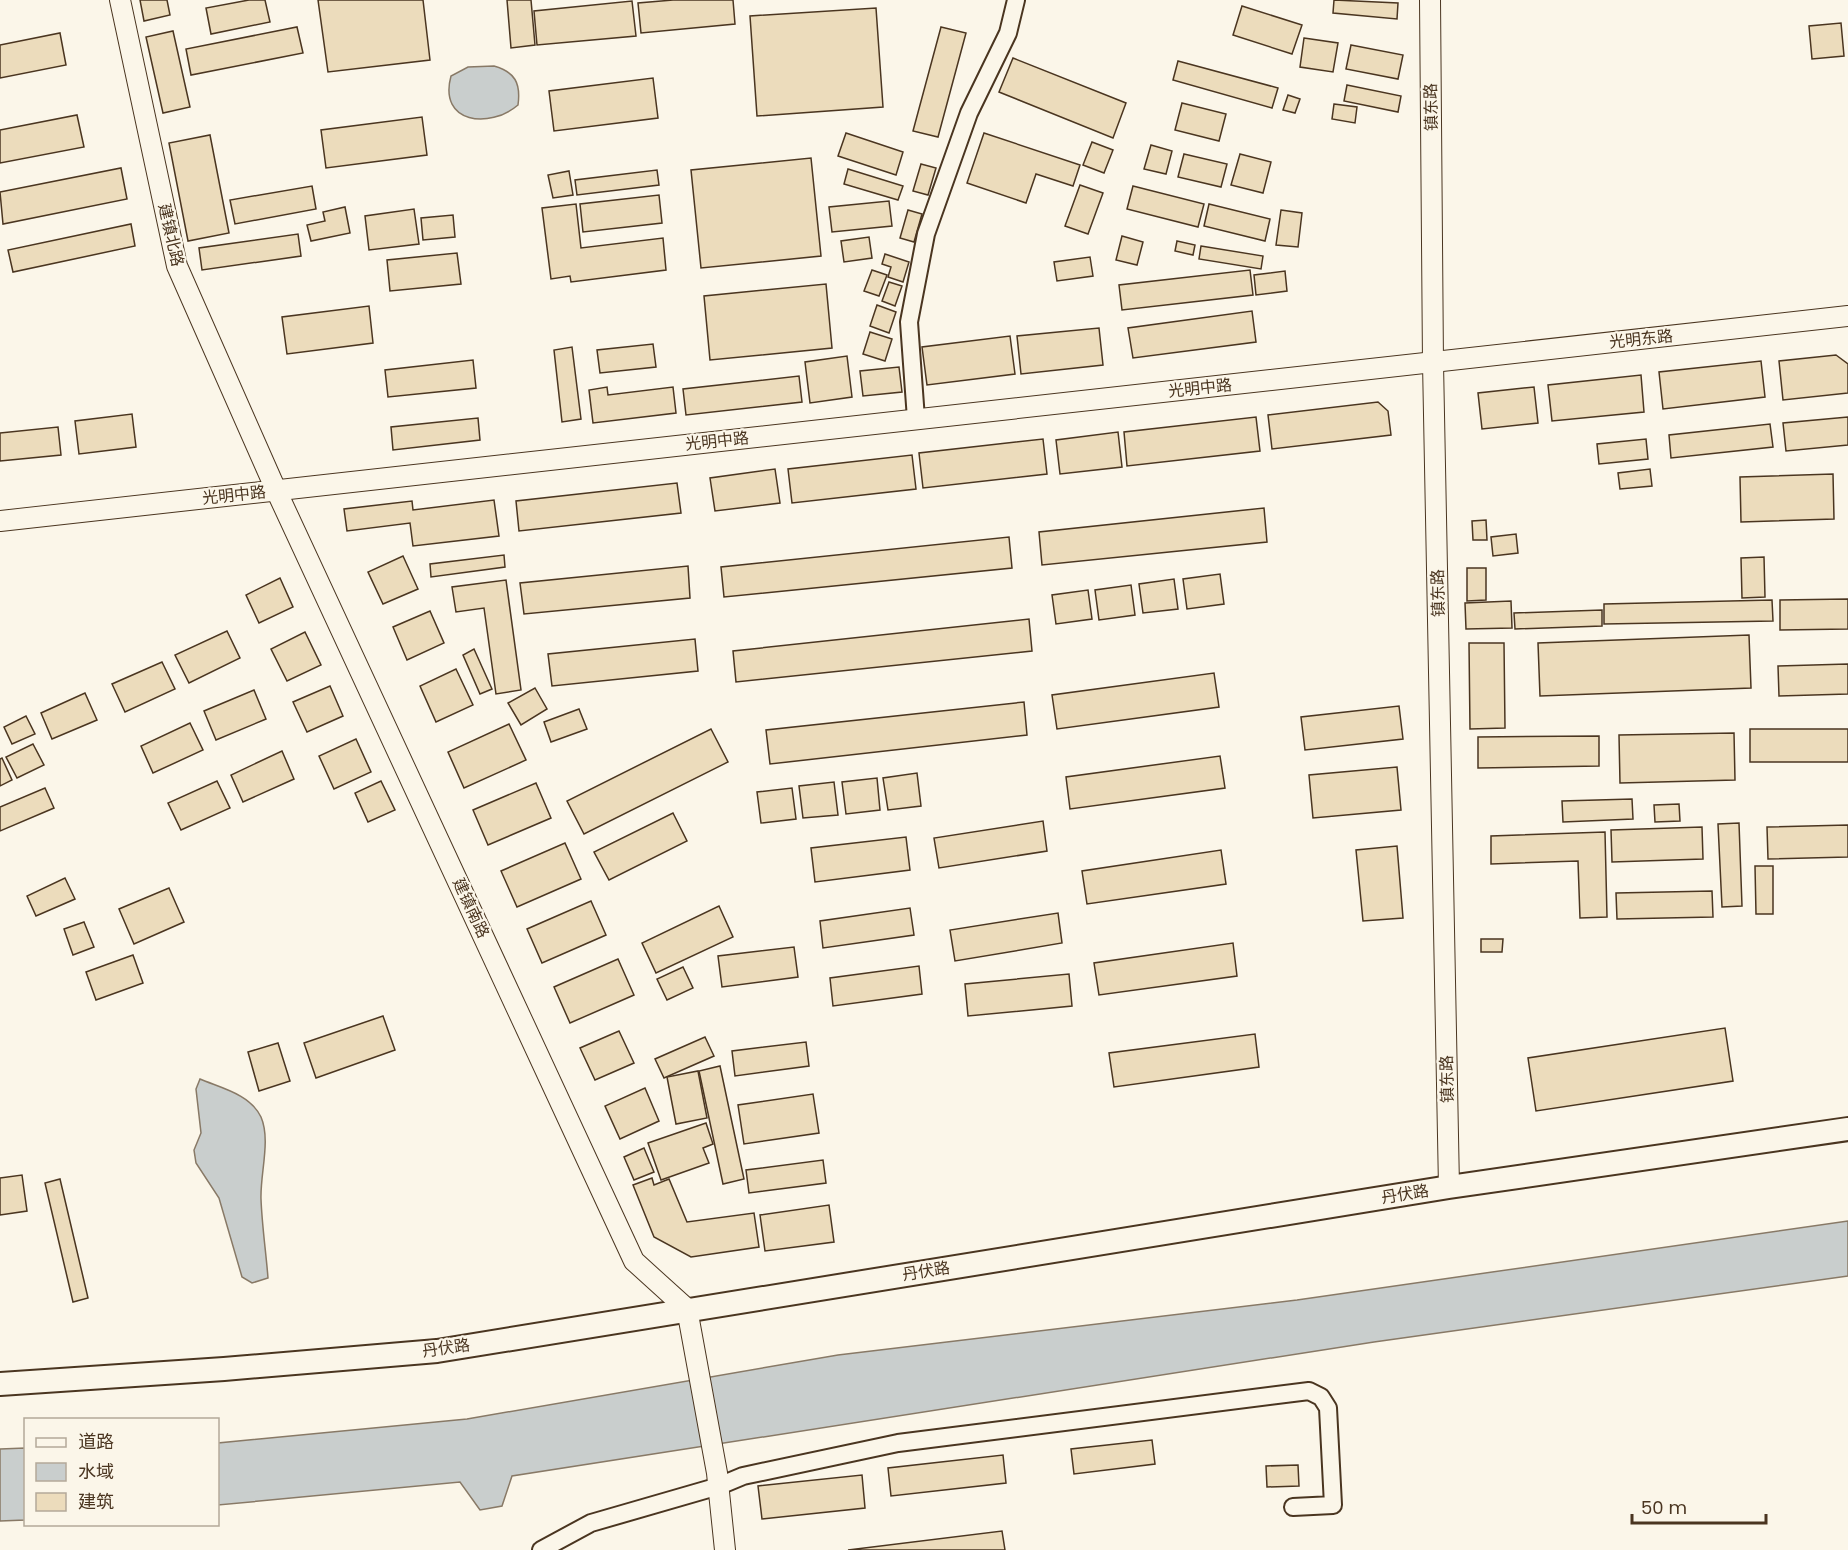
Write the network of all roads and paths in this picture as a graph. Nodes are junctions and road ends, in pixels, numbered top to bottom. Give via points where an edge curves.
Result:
1 (120, 0) edge
2 (1016, 0) edge
3 (1430, 0) edge
4 (1848, 316) edge
5 (1434, 363) junction
6 (916, 419) junction
7 (276, 490) junction
8 (0, 521) edge
9 (1848, 1129) edge
10 (1449, 1187) junction
11 (687, 1309) junction
12 (0, 1384) edge
13 (719, 1486) junction
14 (1293, 1507) dead end
15 (541, 1550) edge
16 (725, 1550) edge

1 - 7 street, 建镇北路 via 177,267
2 - 6 street via 1008,33 969,112 926,234 909,322
3 - 5 street, 镇东路
4 - 5 street, 光明东路
5 - 6 street, 光明中路
5 - 10 street, 镇东路
6 - 7 street, 光明中路
7 - 8 street, 光明中路
7 - 11 street, 建镇南路 via 634,1262
9 - 10 main road, 丹伏路
10 - 11 main road, 丹伏路
11 - 12 main road, 丹伏路 via 437,1351
11 - 13 street
13 - 14 street via 743,1476 898,1443 1309,1391 1321,1397 1328,1408 1333,1505
13 - 15 street via 591,1523
13 - 16 street

